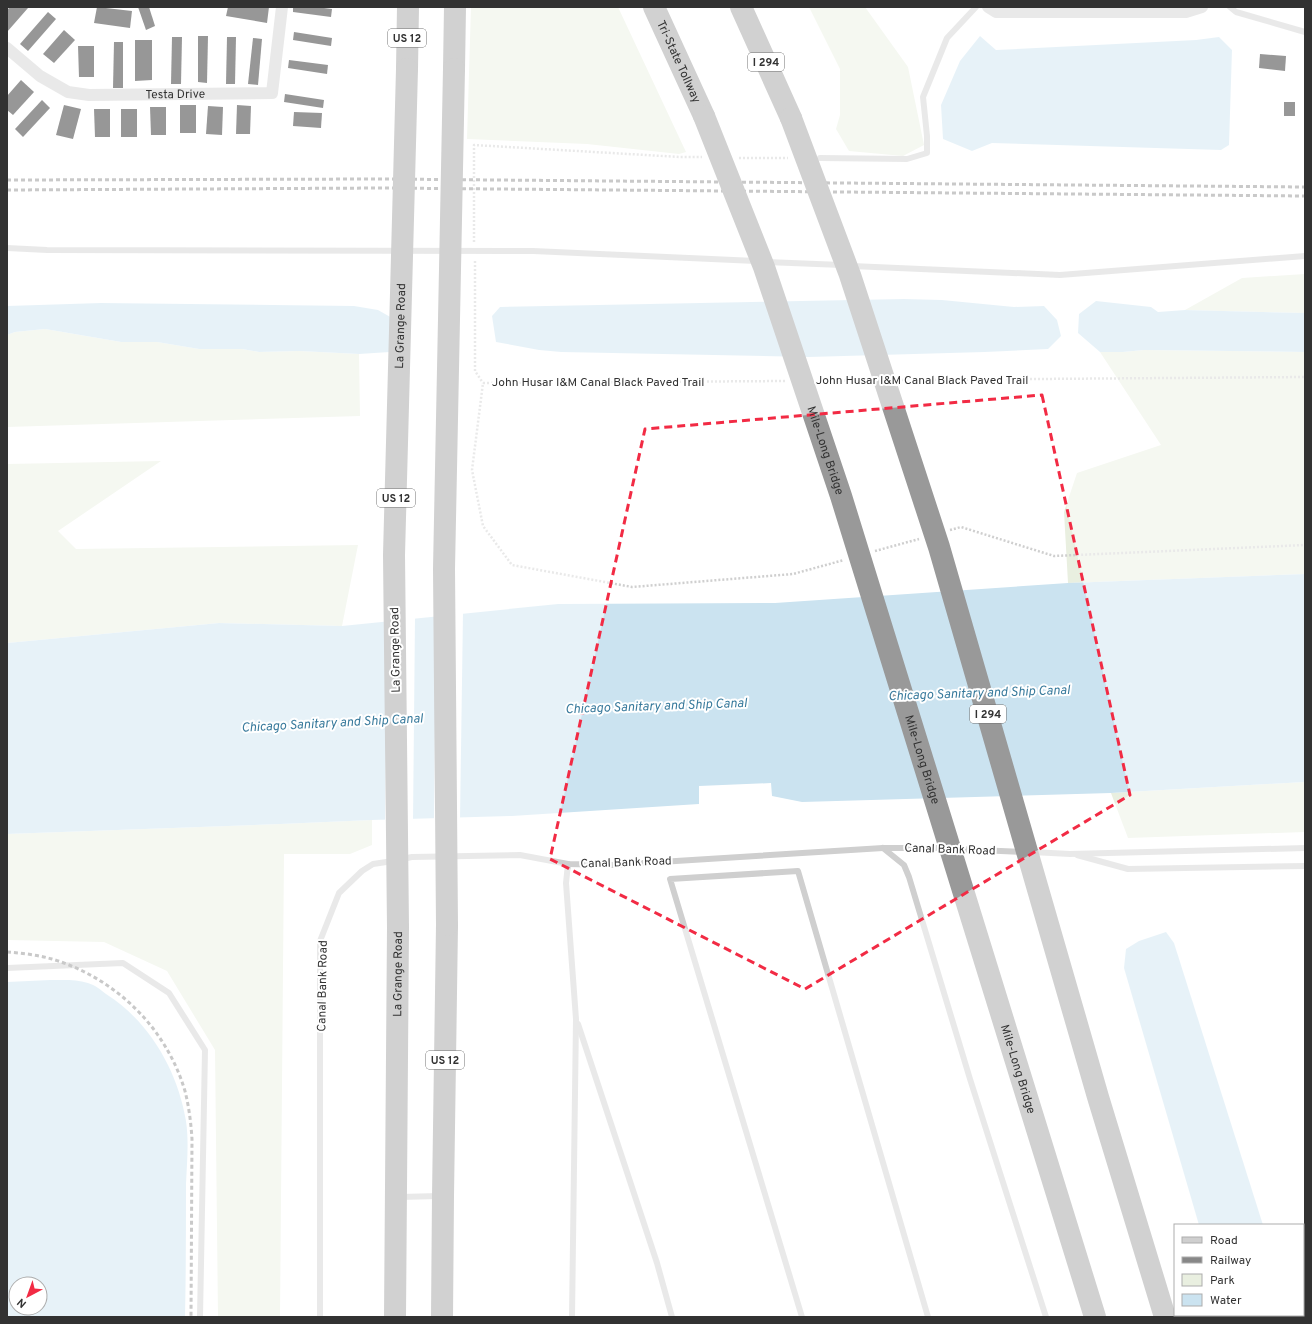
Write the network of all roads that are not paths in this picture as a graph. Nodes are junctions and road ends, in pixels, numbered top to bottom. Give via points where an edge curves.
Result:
1 (282, 7) edge
2 (408, 7) edge
3 (455, 7) edge
4 (654, 7) edge
5 (741, 7) edge
6 (976, 7) edge
7 (988, 7) edge
8 (1202, 7) edge
9 (1230, 7) edge
10 (1305, 32) edge
11 (7, 48) edge
12 (704, 116) joint
13 (820, 158) dead end
14 (7, 248) edge
15 (1305, 256) edge
16 (883, 848) junction
17 (1305, 848) edge
18 (1070, 854) junction
19 (568, 864) junction
20 (1305, 866) edge
21 (7, 968) edge
22 (576, 1019) junction
23 (442, 1196) junction
24 (396, 1197) junction
25 (200, 1317) edge
26 (320, 1317) edge
27 (396, 1317) edge
28 (442, 1317) edge
29 (572, 1317) edge
30 (672, 1317) edge
31 (802, 1317) edge
32 (928, 1317) edge
33 (1046, 1317) edge
34 (1095, 1317) edge
35 (1166, 1317) edge

1 - 11 street, Testa Drive via 272,93 89,95 68,92 40,76
2 - 24 highway, La Grange Road / US 12, bridge via 394,555 398,927
3 - 23 highway, US 12, bridge via 444,569 447,925
4 - 12 highway, Tri-State Tollway
5 - 35 highway, I 294, bridge via 791,118 850,276 939,547 1098,1097
6 - 13 lane via 947,38 923,97 927,153 907,159
7 - 8 street via 996,12 1186,12
9 - 10 lane via 1236,12
12 - 34 highway, Mile-Long Bridge, bridge via 764,267 841,496
14 - 15 lane via 533,251 1060,276
16 - 18 lane, Canal Bank Road
16 - 19 lane, Canal Bank Road via 612,865
16 - 33 lane via 904,866 909,877
17 - 18 lane, Canal Bank Road
18 - 20 lane via 1128,869
19 - 22 lane via 566,882
19 - 26 lane, Canal Bank Road via 520,855 412,857 373,864 362,871 339,894 320,941
21 - 25 lane via 123,963 169,993 205,1050
22 - 29 lane
22 - 30 lane
23 - 24 lane
23 - 28 highway, US 12
24 - 27 highway, La Grange Road / US 12
31 - 32 lane via 670,879 798,871

